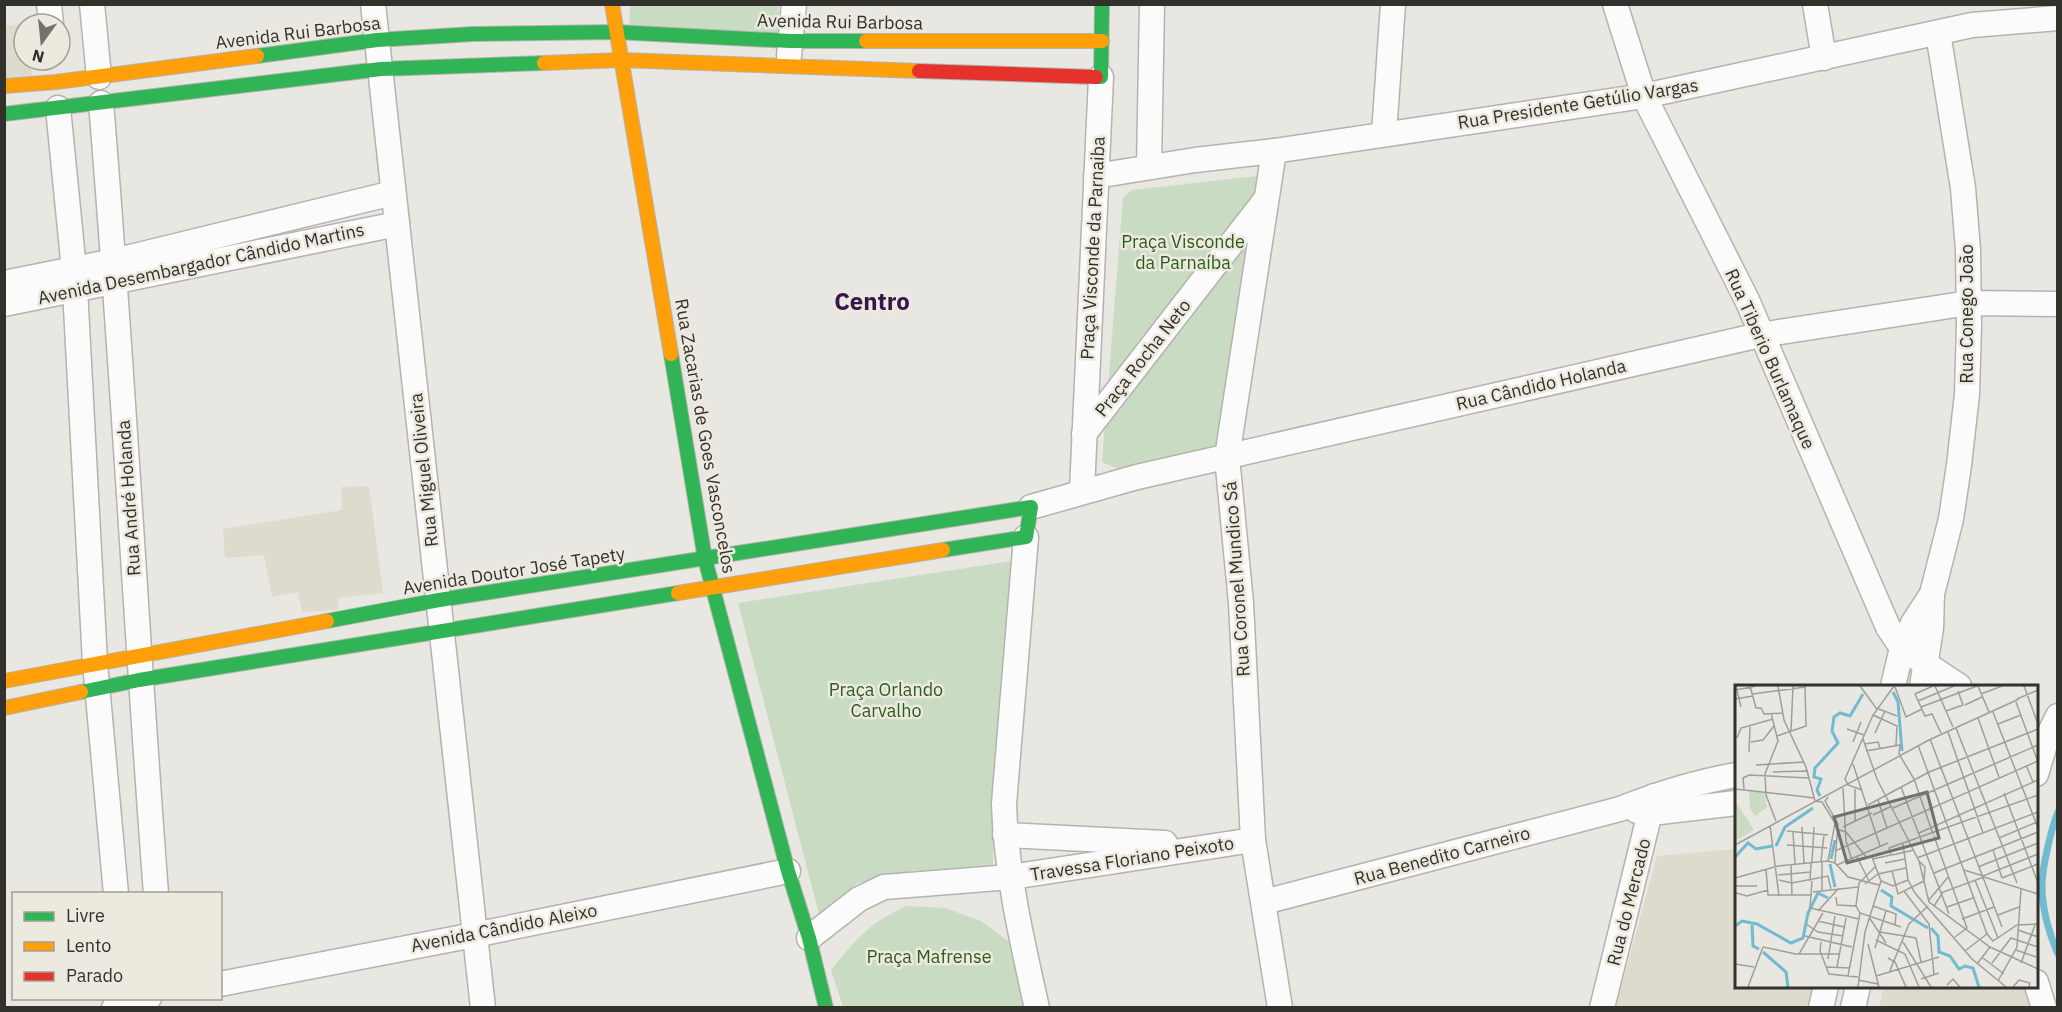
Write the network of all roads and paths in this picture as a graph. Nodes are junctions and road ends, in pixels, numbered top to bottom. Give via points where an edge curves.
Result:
1 (92, 4) edge
2 (373, 4) edge
3 (612, 4) edge
4 (794, 4) edge
5 (1102, 4) edge
6 (1152, 4) edge
7 (1393, 4) edge
8 (1615, 4) edge
9 (1815, 4) edge
10 (1972, 15) edge
11 (2058, 18) edge
12 (616, 32) junction
13 (1938, 33) junction
14 (377, 40) junction
15 (790, 41) junction
16 (1102, 41) junction
17 (1824, 58) junction
18 (621, 60) junction
19 (789, 67) junction
20 (381, 69) junction
21 (52, 72) edge
22 (62, 72) edge
23 (99, 77) junction
24 (1101, 77) junction
25 (4, 86) edge
26 (1644, 96) junction
27 (101, 103) junction
28 (58, 108) junction
29 (4, 114) edge
30 (1384, 134) junction
31 (1274, 151) junction
32 (1149, 166) junction
33 (1096, 176) junction
34 (393, 193) junction
35 (1268, 197) junction
36 (397, 224) junction
37 (115, 272) junction
38 (74, 280) junction
39 (4, 283) edge
40 (1969, 303) junction
41 (4, 304) edge
42 (2058, 304) edge
43 (1760, 335) junction
44 (1084, 434) junction
45 (1227, 457) junction
46 (1082, 491) junction
47 (1031, 507) junction
48 (1026, 537) junction
49 (705, 559) junction
50 (714, 587) junction
51 (1932, 594) junction
52 (439, 600) junction
53 (443, 632) junction
54 (1902, 648) junction
55 (95, 663) junction
56 (139, 668) junction
57 (1924, 676) edge
58 (4, 681) edge
59 (1893, 685) edge
60 (1953, 685) edge
61 (98, 689) junction
62 (4, 708) edge
63 (2058, 716) edge
64 (2049, 738) edge
65 (2038, 771) edge
66 (1735, 775) edge
67 (1735, 803) edge
68 (1652, 804) junction
69 (1005, 835) junction
70 (1253, 840) junction
71 (1215, 846) junction
72 (788, 870) junction
73 (1011, 878) junction
74 (116, 892) edge
75 (156, 892) edge
76 (1264, 902) junction
77 (474, 935) junction
78 (809, 938) junction
79 (222, 984) edge
80 (2038, 986) edge
81 (1826, 988) edge
82 (1858, 988) edge
83 (144, 1000) edge
84 (122, 1005) edge
85 (483, 1008) edge
86 (826, 1008) edge
87 (1037, 1008) edge
88 (1280, 1008) edge
89 (1602, 1008) edge
90 (1821, 1008) edge
91 (1853, 1008) edge
92 (2044, 1008) edge

1 - 23 street
2 - 14 street, Rua Miguel Oliveira
3 - 12 street, Rua Zacarias de Goes Vasconcelos
4 - 15 street
5 - 16 street, Praça Visconde da Parnaiba
6 - 32 street
7 - 30 street
8 - 26 street, Rua Tiberio Burlamaque
9 - 17 street
10 - 11 street, Rua Presidente Getúlio Vargas
10 - 13 street, Rua Presidente Getúlio Vargas
12 - 14 street, Avenida Rui Barbosa
12 - 15 street, Avenida Rui Barbosa
12 - 18 street, Rua Zacarias de Goes Vasconcelos
13 - 17 street, Rua Presidente Getúlio Vargas
13 - 40 street, Rua Conego João via 1963,188
14 - 20 street, Rua Miguel Oliveira
14 - 23 street, Avenida Rui Barbosa
15 - 16 street, Avenida Rui Barbosa
15 - 19 street
16 - 24 street, Praça Visconde da Parnaiba
17 - 26 street, Rua Presidente Getúlio Vargas
18 - 19 street
18 - 20 street
18 - 49 street, Rua Zacarias de Goes Vasconcelos
19 - 24 street
20 - 27 street
20 - 34 street, Rua Miguel Oliveira
21 - 25 street, Avenida Rui Barbosa
22 - 23 street, Avenida Rui Barbosa
24 - 33 street, Praça Visconde da Parnaiba
26 - 30 street, Rua Presidente Getúlio Vargas
26 - 43 street, Rua Tiberio Burlamaque via 1747,300
27 - 28 street
27 - 37 street, Rua André Holanda
28 - 29 street
28 - 38 street
30 - 31 street, Rua Presidente Getúlio Vargas
31 - 32 street, Rua Presidente Getúlio Vargas
31 - 35 street, Rua Coronel Mundico Sá
32 - 33 street, Rua Presidente Getúlio Vargas
33 - 44 street, Praça Visconde da Parnaiba
34 - 36 street, Rua Miguel Oliveira
34 - 37 street, Avenida Desembargador Cândido Martins
35 - 44 street, Praça Rocha Neto
35 - 45 street, Rua Coronel Mundico Sá
36 - 37 street, Avenida Desembargador Cândido Martins
36 - 52 street, Rua Miguel Oliveira
37 - 38 street, Avenida Desembargador Cândido Martins
37 - 56 street, Rua André Holanda
38 - 39 street, Avenida Desembargador Cândido Martins
38 - 41 street, Avenida Desembargador Cândido Martins
38 - 55 street
40 - 42 street, Rua Cândido Holanda
40 - 43 street, Rua Cândido Holanda
40 - 51 street, Rua Conego João via 1967,394 1959,465 1951,519
43 - 45 street, Rua Cândido Holanda
43 - 54 street, Rua Tiberio Burlamaque via 1888,627
44 - 46 street, Praça Visconde da Parnaiba
45 - 46 street, Rua Cândido Holanda
45 - 70 street, Rua Coronel Mundico Sá via 1241,603
46 - 47 street, Rua Cândido Holanda
47 - 48 street
47 - 49 street, Avenida Doutor José Tapety
48 - 50 street, Avenida Doutor José Tapety
48 - 69 street via 1004,804
49 - 50 street, Rua Zacarias de Goes Vasconcelos
49 - 52 street, Avenida Doutor José Tapety
50 - 53 street, Avenida Doutor José Tapety
50 - 72 street, Rua Zacarias de Goes Vasconcelos
51 - 54 street, Rua Conego João
51 - 57 street, Rua Conego João
52 - 53 street, Rua Miguel Oliveira
52 - 56 street, Avenida Doutor José Tapety
53 - 56 street, Avenida Doutor José Tapety
53 - 77 street, Rua Miguel Oliveira
54 - 57 street, Rua Tiberio Burlamaque
54 - 59 street, Rua Conego João
55 - 56 street, Avenida Doutor José Tapety
55 - 58 street, Avenida Doutor José Tapety
55 - 61 street
56 - 61 street, Avenida Doutor José Tapety
56 - 75 street, Rua André Holanda
57 - 60 street, Rua Tiberio Burlamaque
61 - 62 street, Avenida Doutor José Tapety
61 - 74 street
63 - 64 street
64 - 65 street
66 - 68 street, Rua Benedito Carneiro via 1698,783
67 - 68 street, Rua Benedito Carneiro
68 - 76 street, Rua Benedito Carneiro
68 - 89 street, Rua do Mercado
69 - 71 street
69 - 73 street
70 - 71 street, Travessa Floriano Peixoto
70 - 76 street, Rua Coronel Mundico Sá
71 - 73 street, Travessa Floriano Peixoto
72 - 77 street, Avenida Cândido Aleixo
72 - 78 street, Rua Zacarias de Goes Vasconcelos
73 - 78 street via 884,888 859,899
73 - 87 street
76 - 88 street, Rua Coronel Mundico Sá
77 - 79 street, Avenida Cândido Aleixo
77 - 85 street, Rua Miguel Oliveira
78 - 86 street, Rua Zacarias de Goes Vasconcelos
80 - 92 street
81 - 90 street
82 - 91 street
83 - 84 street

